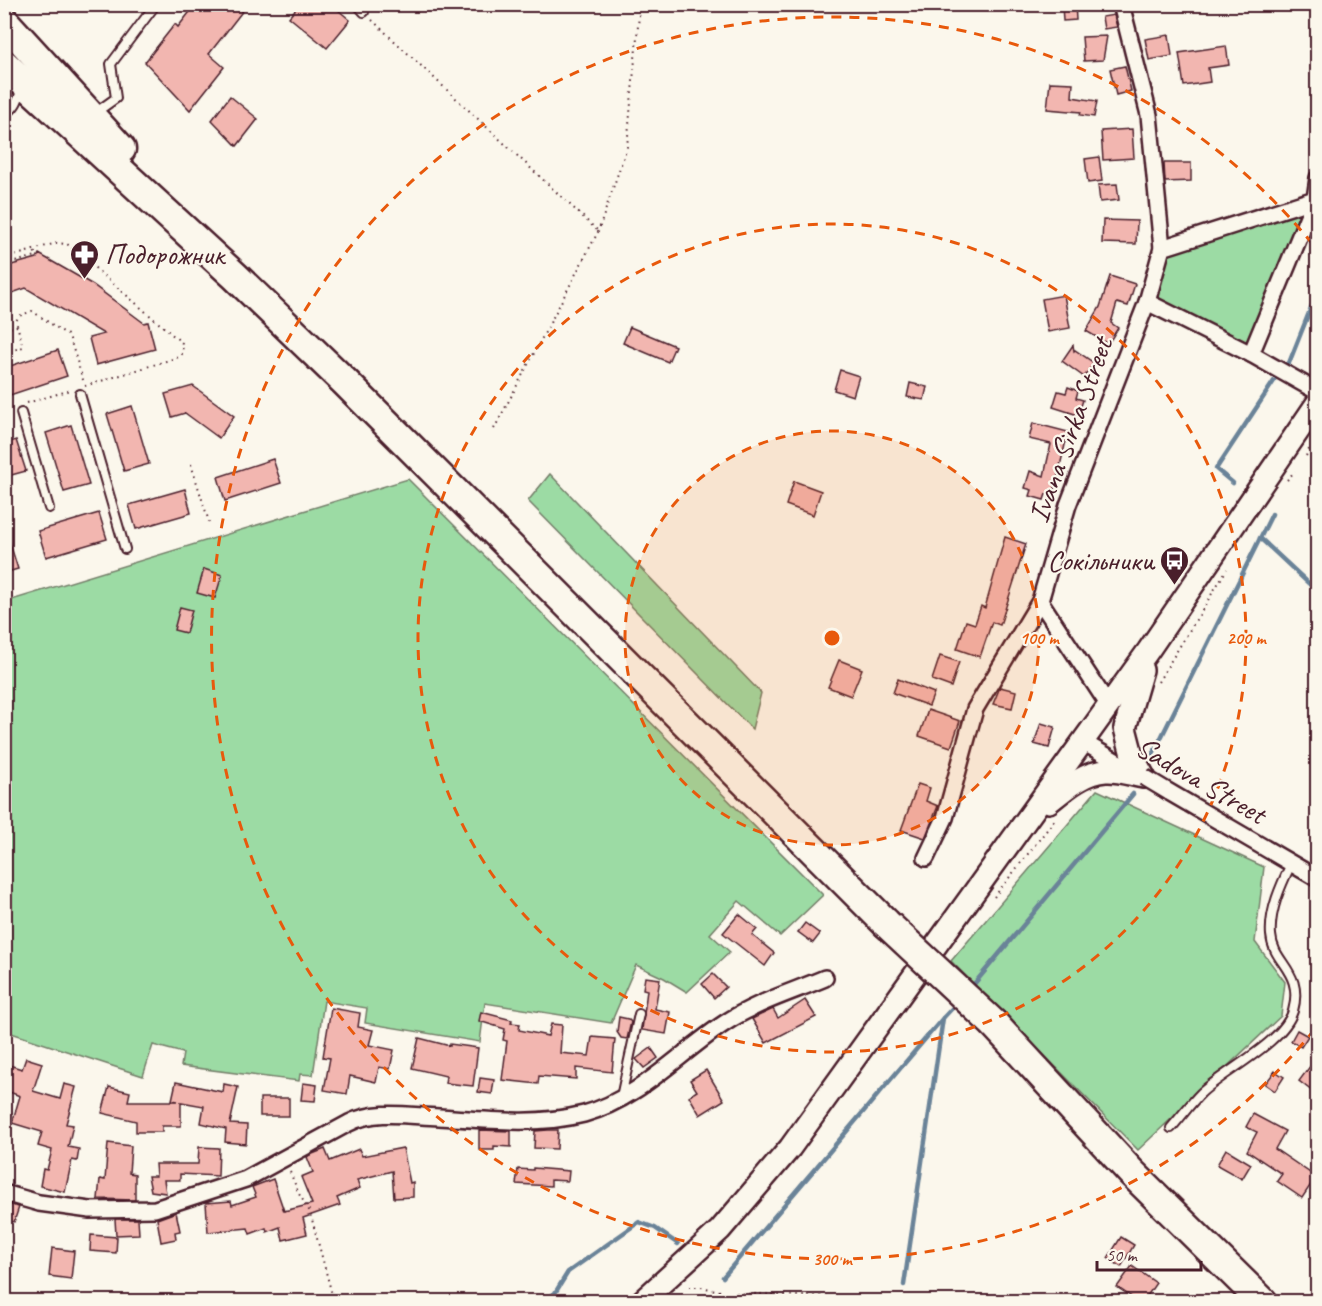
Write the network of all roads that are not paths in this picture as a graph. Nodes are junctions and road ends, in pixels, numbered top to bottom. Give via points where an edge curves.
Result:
1 (156, 4) edge
2 (357, 4) edge
3 (1121, 4) edge
4 (364, 12) road end
5 (4, 21) edge
6 (14, 72) edge
7 (4, 115) edge
8 (91, 115) junction
9 (1317, 178) edge
10 (1315, 199) junction
11 (1162, 248) junction
12 (235, 276) junction
13 (1147, 302) junction
14 (1251, 354) junction
15 (80, 391) road end
16 (1317, 392) edge
17 (1317, 402) edge
18 (21, 413) dead end
19 (49, 508) dead end
20 (125, 549) dead end
21 (1040, 601) junction
22 (1148, 651) junction
23 (1109, 706) junction
24 (1083, 742) junction
25 (1144, 777) junction
26 (1025, 822) junction
27 (926, 858) dead end
28 (1291, 864) junction
29 (1317, 879) edge
30 (825, 978) dead end
31 (639, 1014) dead end
32 (620, 1100) junction
33 (1171, 1128) dead end
34 (4, 1193) edge
35 (641, 1302) edge
36 (1263, 1302) edge

1 - 8 lane via 111,64 116,98
2 - 4 lane
3 - 11 street, Ivana Sirka Street via 1149,115
5 - 8 highway
6 - 7 lane via 18,101
6 - 12 highway
8 - 12 highway
9 - 10 street
10 - 11 street
10 - 14 street
11 - 13 street, Ivana Sirka Street
12 - 36 highway, bridge via 886,923 994,1024 1131,1172
13 - 14 street
13 - 21 street, Ivana Sirka Street via 1068,505
14 - 16 street
15 - 20 lane
17 - 22 main road
18 - 19 lane
21 - 23 street
21 - 27 street, Ivana Sirka Street via 975,709 945,818
22 - 23 main road
22 - 25 main road via 1125,728 1132,755
23 - 24 main road
24 - 25 street, Sadova Street
24 - 26 main road
25 - 26 main road via 1106,771 1084,777
25 - 28 street, Sadova Street, bridge
26 - 35 main road via 790,1148 720,1230
28 - 29 street, Sadova Street
28 - 33 lane via 1274,907 1270,934 1296,987 1293,1013 1277,1035 1202,1092
30 - 32 street via 733,1018
31 - 32 lane
32 - 34 street via 581,1114 522,1121 372,1115 246,1179 152,1210 90,1210 39,1203

